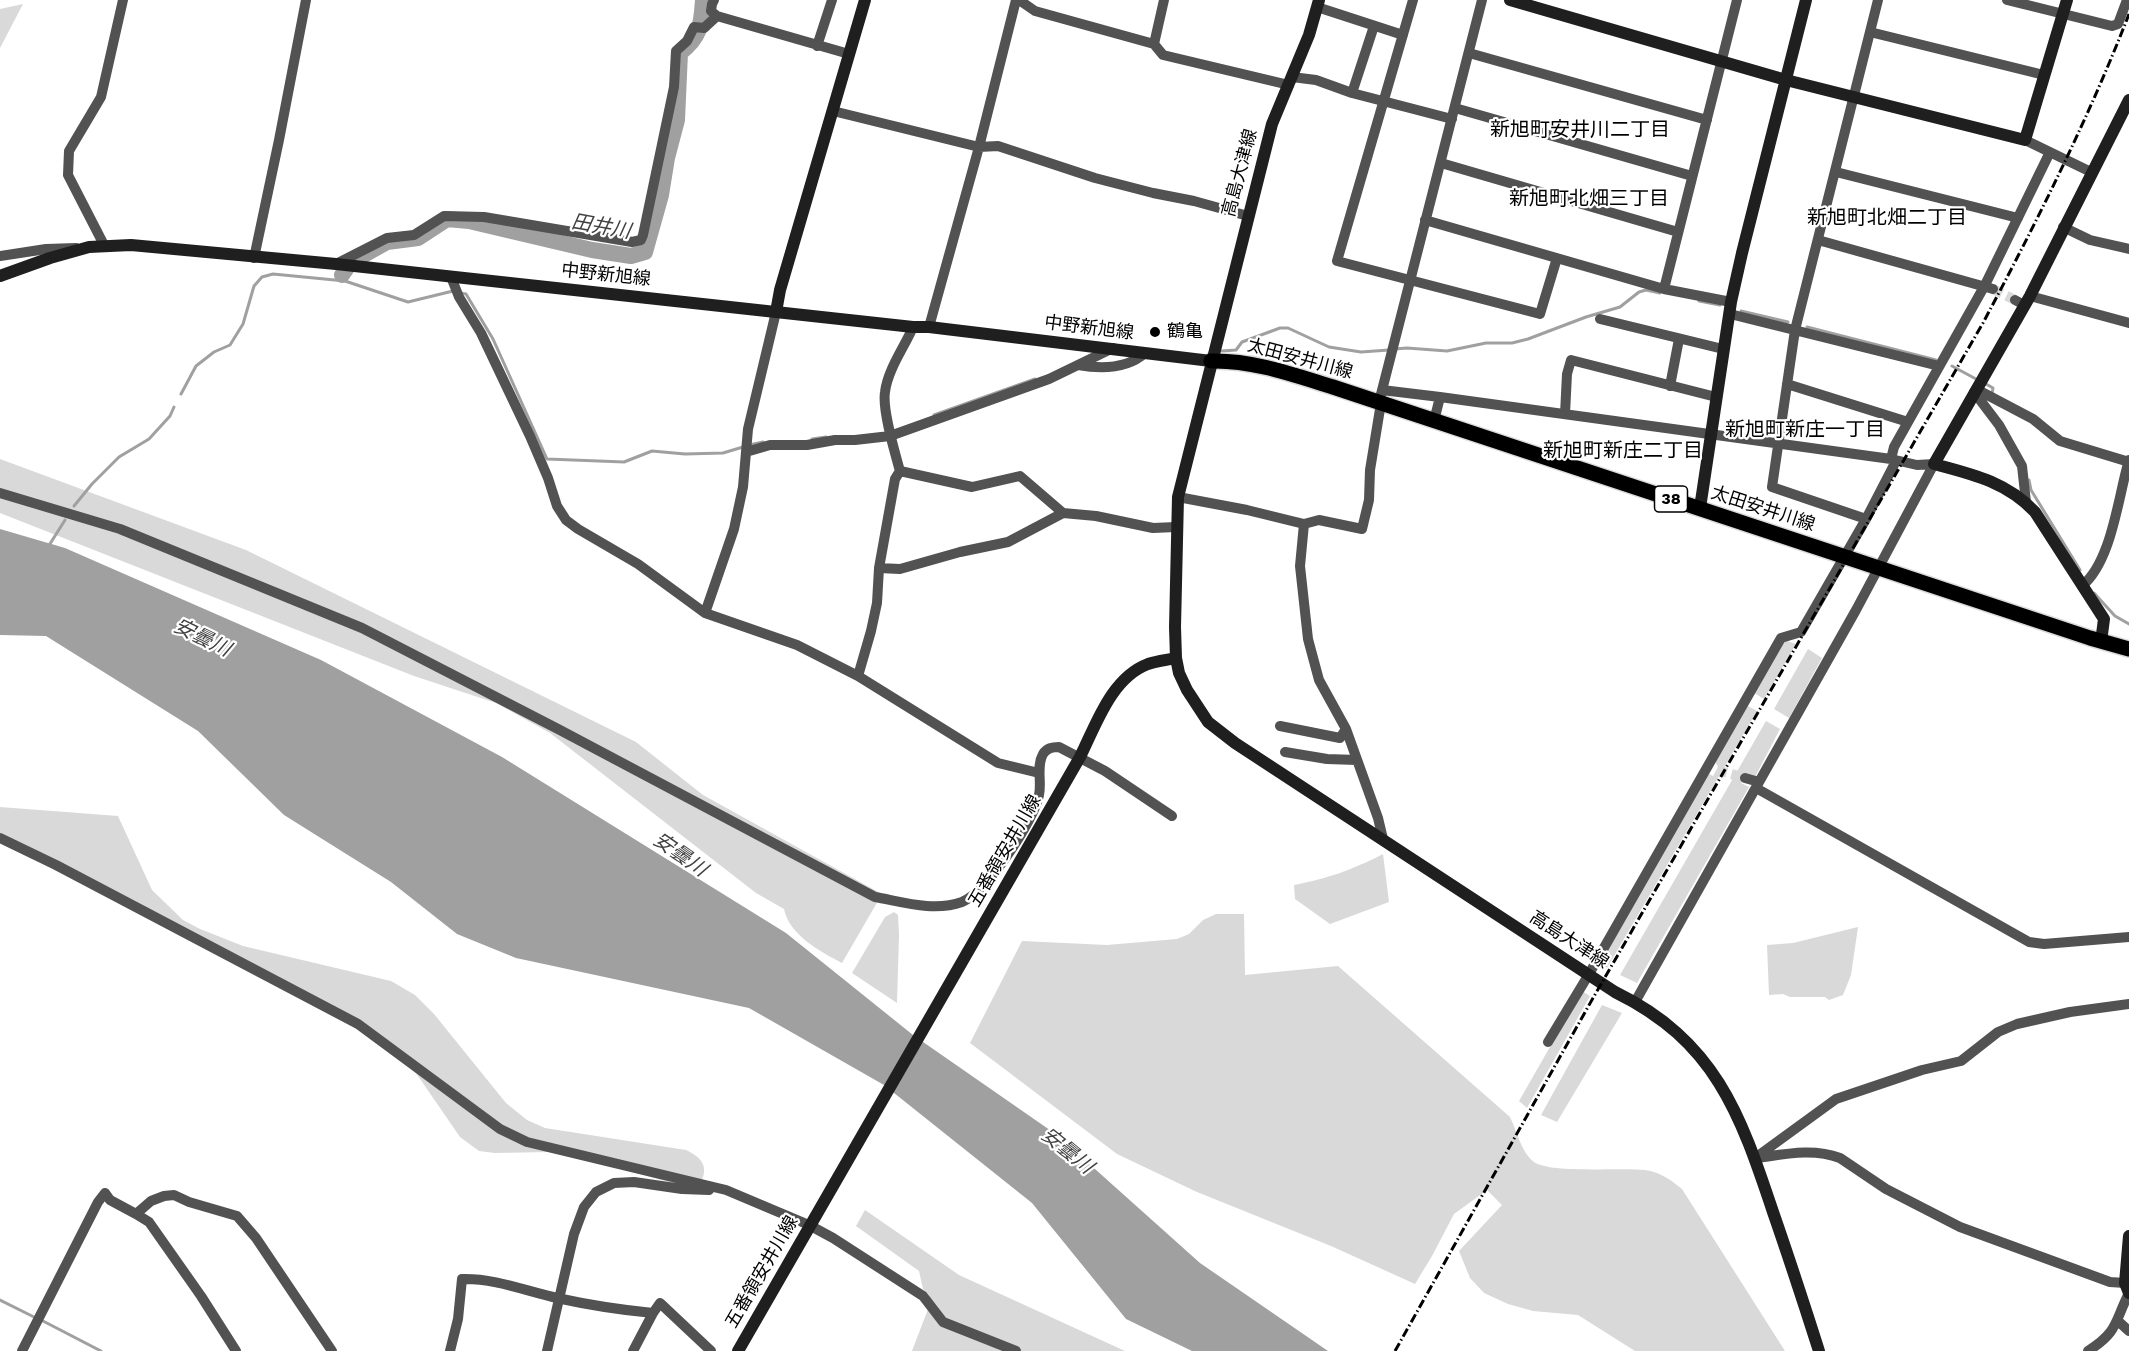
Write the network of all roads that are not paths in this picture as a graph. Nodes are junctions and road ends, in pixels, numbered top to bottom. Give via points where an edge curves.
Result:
1 (123, 0) edge
2 (306, 0) edge
3 (714, 0) edge
4 (832, 0) edge
5 (865, 0) edge
6 (1017, 0) edge
7 (1164, 0) edge
8 (1413, 0) edge
9 (1482, 0) edge
10 (1510, 0) edge
11 (1737, 0) edge
12 (1806, 0) edge
13 (1878, 0) edge
14 (2007, 0) edge
15 (2067, 0) edge
16 (2127, 0) edge
17 (1318, 4) edge
18 (2063, 14) junction
19 (717, 16) junction
20 (1374, 26) junction
21 (1870, 32) junction
22 (1403, 35) junction
23 (1154, 44) junction
24 (817, 46) junction
25 (1468, 53) junction
26 (849, 54) junction
27 (1721, 62) junction
28 (2044, 75) junction
29 (1786, 80) junction
30 (1291, 81) junction
31 (1352, 93) junction
32 (1854, 97) junction
33 (2129, 100) edge
34 (1383, 102) junction
35 (833, 111) junction
36 (1453, 113) junction
37 (1707, 120) junction
38 (2025, 140) junction
39 (979, 147) junction
40 (2050, 152) junction
41 (1441, 163) junction
42 (1836, 172) junction
43 (2091, 172) junction
44 (1692, 176) junction
45 (1248, 216) junction
46 (2018, 218) junction
47 (1425, 220) junction
48 (2063, 227) junction
49 (1678, 232) junction
50 (1818, 240) junction
51 (104, 245) junction
52 (88, 247) junction
53 (2129, 249) edge
54 (0, 256) edge
55 (254, 258) junction
56 (1557, 258) junction
57 (336, 264) junction
58 (0, 276) edge
59 (451, 277) junction
60 (1409, 280) junction
61 (1989, 287) junction
62 (1664, 289) junction
63 (2023, 300) junction
64 (1730, 308) junction
65 (776, 312) junction
66 (1600, 319) dead end
67 (2129, 323) edge
68 (913, 327) junction
69 (929, 327) junction
70 (1796, 330) junction
71 (1679, 339) junction
72 (1113, 348) junction
73 (1723, 349) junction
74 (1144, 352) junction
75 (1211, 361) junction
76 (1078, 365) junction
77 (1939, 366) junction
78 (1787, 384) junction
79 (1670, 386) junction
80 (1975, 390) junction
81 (1440, 397) junction
82 (1716, 397) junction
83 (1381, 398) junction
84 (1565, 414) junction
85 (1434, 421) junction
86 (1908, 422) junction
87 (1710, 433) junction
88 (890, 436) junction
89 (1778, 444) junction
90 (746, 452) junction
91 (1894, 460) junction
92 (2129, 461) edge
93 (1934, 465) junction
94 (900, 471) junction
95 (0, 493) edge
96 (1178, 496) junction
97 (2124, 498) edge
98 (2026, 502) junction
99 (1700, 508) junction
100 (1064, 513) junction
101 (1866, 519) junction
102 (1304, 524) junction
103 (1176, 527) junction
104 (1846, 556) junction
105 (879, 567) junction
106 (1878, 567) junction
107 (2082, 586) junction
108 (705, 613) junction
109 (2101, 642) junction
110 (2129, 649) edge
111 (1176, 658) junction
112 (858, 676) junction
113 (1280, 726) dead end
114 (1346, 729) junction
115 (1285, 752) dead end
116 (1080, 757) junction
117 (1358, 760) junction
118 (1039, 772) junction
119 (1745, 778) tunnel mouth
120 (1758, 785) junction
121 (1172, 816) dead end
122 (0, 838) edge
123 (1383, 839) junction
124 (2129, 937) edge
125 (1589, 974) junction
126 (1635, 1002) junction
127 (2129, 1004) edge
128 (1548, 1042) dead end
129 (1755, 1158) junction
130 (717, 1188) junction
131 (136, 1214) junction
132 (813, 1220) junction
133 (2129, 1236) edge
134 (2128, 1290) edge
135 (559, 1298) junction
136 (653, 1313) junction
137 (2118, 1321) junction
138 (2129, 1331) edge
139 (22, 1351) edge
140 (236, 1351) edge
141 (332, 1351) edge
142 (450, 1351) edge
143 (547, 1351) edge
144 (633, 1351) edge
145 (711, 1351) edge
146 (738, 1351) edge
147 (1017, 1351) edge
148 (1819, 1351) edge
149 (2088, 1351) edge

1 - 51 street via 101,97 69,152 68,175
2 - 55 street
3 - 19 street via 711,11
4 - 24 street
5 - 26 main road
6 - 23 street via 1035,11
6 - 39 street
7 - 23 street
8 - 22 street
9 - 25 street
10 - 27 main road
11 - 27 street
12 - 29 main road
13 - 21 street
14 - 18 street
15 - 18 main road
16 - 18 street via 2118,24 2112,26
17 - 20 street
17 - 30 main road, 高島大津線
18 - 28 main road
19 - 24 street
19 - 57 street via 704,28 694,27 687,42 676,51 674,87 641,240 632,242 484,217 444,216 414,235 387,238
20 - 22 street
20 - 31 street
21 - 28 street
21 - 32 street
22 - 34 street
23 - 30 street via 1163,55
24 - 26 street
25 - 36 street
25 - 37 street
26 - 35 main road
27 - 29 main road
27 - 37 street
28 - 38 main road
29 - 32 main road
29 - 64 main road
30 - 31 street via 1316,80
30 - 45 main road, 高島大津線 via 1272,124
31 - 34 street
32 - 38 main road
32 - 42 street
33 - 43 main road
34 - 36 street
34 - 60 street via 1336,261
35 - 39 street
35 - 65 main road
36 - 41 street
36 - 44 street
37 - 44 street
38 - 40 street
39 - 45 street via 998,147 1095,178
39 - 69 street
40 - 43 street
40 - 46 street
41 - 47 street
41 - 49 street
42 - 46 street
42 - 50 street
43 - 48 main road
44 - 49 street
45 - 75 main road, 高島大津線
46 - 61 street
47 - 56 street
47 - 60 street
48 - 53 street via 2090,240
48 - 63 main road
49 - 62 street
50 - 61 street
50 - 70 street
51 - 52 main road, 中野新旭線
51 - 55 main road, 中野新旭線
52 - 54 street
52 - 58 main road, 中野新旭線
55 - 57 main road, 中野新旭線
56 - 60 street via 1540,315
56 - 62 street
57 - 59 main road, 中野新旭線
59 - 65 main road, 中野新旭線
59 - 108 street via 486,343 566,520 638,564
60 - 83 street
61 - 77 street
62 - 64 street
63 - 67 street
63 - 80 main road
64 - 70 street
64 - 73 main road
65 - 68 main road, 中野新旭線
65 - 90 street
66 - 71 street
68 - 69 main road, 中野新旭線
68 - 88 street via 884,394
69 - 72 main road, 中野新旭線
70 - 77 street
70 - 78 street
71 - 73 street
71 - 79 street
72 - 74 main road, 中野新旭線
72 - 76 street
73 - 82 main road
74 - 75 main road, 中野新旭線
74 - 76 street via 1137,360 1108,368
75 - 83 main road, 太田安井川線 / 38 via 1227,360 1277,370
75 - 96 main road
76 - 88 street
77 - 86 street
78 - 86 street
78 - 89 street
79 - 82 street
79 - 84 street via 1571,360
80 - 92 street via 2033,419 2060,441
80 - 93 main road
80 - 98 street via 2022,466
81 - 83 street
81 - 84 street
81 - 85 street
82 - 87 main road
83 - 85 main road, 太田安井川線 / 38
83 - 102 street via 1362,530 1319,520
84 - 87 street
85 - 99 main road, 太田安井川線 / 38
86 - 91 street via 1894,447
87 - 89 street
87 - 99 main road
88 - 90 street via 770,445
88 - 94 street
89 - 91 street
89 - 101 street via 1772,488
90 - 108 street via 735,529
91 - 93 street
91 - 101 street
92 - 97 street
93 - 98 main road via 1982,476
93 - 106 street
94 - 100 street via 972,487 1020,476
94 - 105 street via 895,479
95 - 118 street via 120,529 362,628 875,897 928,906 963,901 979,890 1003,862 1032,815 1040,794
96 - 102 street
96 - 103 main road
97 - 107 street via 2090,579
98 - 107 main road
99 - 104 main road, 太田安井川線 / 38
100 - 103 street via 1153,528
100 - 105 street via 1008,542 900,569
101 - 104 street
102 - 114 street via 1300,566 1308,639 1319,680
103 - 111 main road
104 - 106 main road, 太田安井川線 / 38
104 - 125 street via 1801,632 1781,638 1713,767
105 - 112 street via 872,631
106 - 109 main road, 太田安井川線 / 38
106 - 120 street
107 - 109 main road via 2104,619
108 - 112 street via 797,645
109 - 110 main road, 太田安井川線 / 38
111 - 116 main road, 五番領安井川線 via 1147,664 1126,678 1110,699
111 - 123 main road, 高島大津線 via 1187,690 1208,722
112 - 118 street via 999,763
113 - 114 street via 1340,738
114 - 117 street
115 - 117 street
116 - 118 street via 1051,747 1044,752
116 - 121 street
116 - 132 main road, 五番領安井川線
117 - 123 street
119 - 120 street
120 - 124 street via 2029,942
120 - 126 street
122 - 130 street via 358,1024 500,1129 527,1142
123 - 125 main road, 高島大津線
125 - 126 main road, 高島大津線
125 - 128 street
126 - 129 main road, 高島大津線 via 1681,1036 1707,1064 1737,1114
127 - 129 street via 2017,1024 1998,1032 1961,1061 1836,1099
129 - 134 street via 1806,1151 1833,1155 1886,1189 1960,1227
129 - 148 main road, 高島大津線
130 - 132 street
130 - 135 street via 682,1190 634,1182 614,1183 596,1192 584,1207 574,1234
131 - 139 street via 105,1193
131 - 140 street via 149,1221
131 - 141 street via 151,1201 174,1195 237,1216
132 - 146 main road, 五番領安井川線
132 - 147 street via 833,1238 923,1296 943,1322
133 - 134 main road
134 - 137 street
135 - 136 street
135 - 142 street via 480,1279 462,1279
135 - 143 street
136 - 144 street
136 - 145 street via 660,1303
137 - 138 street
137 - 149 street via 2106,1340

